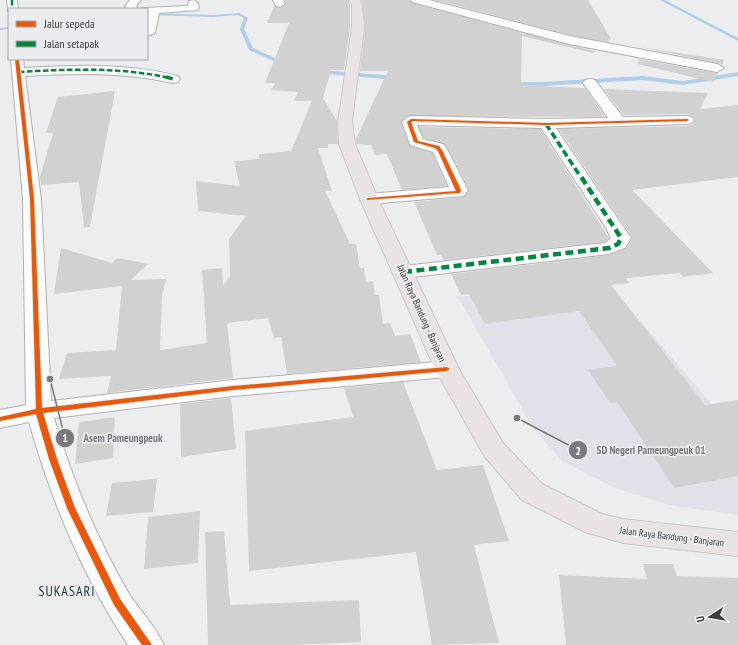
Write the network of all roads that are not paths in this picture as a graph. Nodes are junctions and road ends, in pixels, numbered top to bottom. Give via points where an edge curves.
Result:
1 (136, 0) edge
2 (354, 0) edge
3 (416, 0) edge
4 (193, 3) dead end
5 (131, 8) edge
6 (152, 11) edge
7 (148, 32) edge
8 (18, 65) edge
9 (717, 68) dead end
10 (172, 79) dead end
11 (590, 83) dead end
12 (687, 120) dead end
13 (619, 122) junction
14 (546, 124) junction
15 (369, 199) junction
16 (404, 272) junction
17 (447, 369) junction
18 (39, 411) junction
19 (1, 419) edge
20 (738, 544) edge
21 (147, 645) edge

1 - 5 street via 130,6
2 - 15 main road, Jalan Raya Bandung - Banjaran via 357,5 358,28 345,135
3 - 9 street via 569,40
4 - 6 street via 194,8
6 - 7 street via 151,31
8 - 10 street via 101,68 142,72
8 - 18 street via 32,199
11 - 13 street
12 - 13 street
13 - 14 street
14 - 15 street via 412,120 408,122 416,142 440,150 458,192
14 - 16 street via 615,228 621,238 618,244 609,248
15 - 16 main road, Jalan Raya Bandung - Banjaran
16 - 17 main road, Jalan Raya Bandung - Banjaran
17 - 18 street via 233,388
17 - 20 main road, Jalan Raya Bandung - Banjaran via 494,450 532,492 595,524 623,531
18 - 19 street
18 - 21 street via 52,459 71,508 117,602

